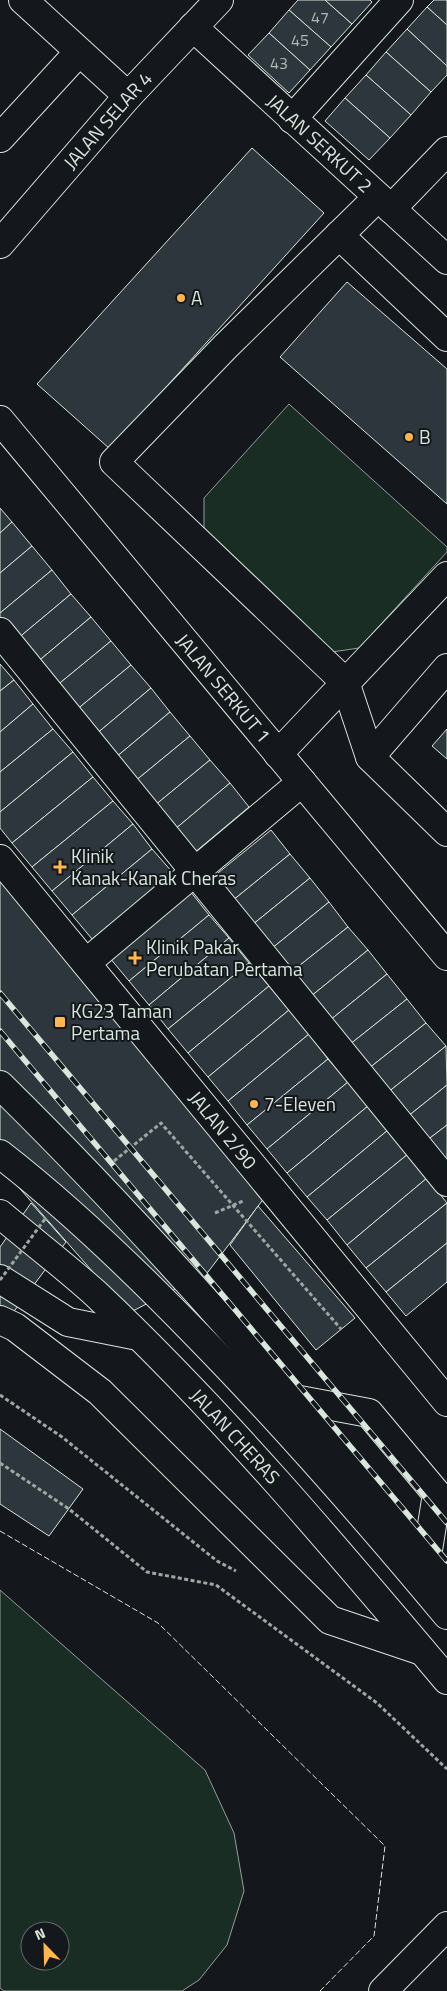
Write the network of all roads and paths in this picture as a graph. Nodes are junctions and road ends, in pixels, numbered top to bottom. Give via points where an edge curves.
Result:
1 (23, 0) edge
2 (399, 0) edge
3 (213, 2) edge
4 (193, 27) junction
5 (80, 52) junction
6 (128, 96) junction
7 (292, 119) junction
8 (0, 138) edge
9 (447, 151) edge
10 (384, 203) junction
11 (339, 235) junction
12 (0, 244) edge
13 (447, 260) edge
14 (447, 337) edge
15 (0, 420) edge
16 (447, 576) edge
17 (0, 632) edge
18 (447, 668) edge
19 (345, 682) junction
20 (278, 754) junction
21 (370, 757) junction
22 (302, 782) junction
23 (447, 832) edge
24 (0, 859) edge
25 (195, 871) junction
26 (446, 951) edge
27 (86, 963) junction
28 (0, 1085) edge
29 (0, 1154) edge
30 (113, 1163) dead end
31 (447, 1182) edge
32 (52, 1213) dead end
33 (0, 1214) edge
34 (0, 1279) edge
35 (0, 1320) edge
36 (341, 1329) dead end
37 (138, 1336) junction
38 (441, 1383) edge
39 (0, 1395) edge
40 (289, 1398) junction
41 (0, 1463) edge
42 (427, 1556) junction
43 (243, 1574) dead end
44 (447, 1580) edge
45 (447, 1616) edge
46 (422, 1651) junction
47 (447, 1680) edge
48 (447, 1769) edge
49 (447, 1926) edge
50 (383, 1991) edge

1 - 5 main road
2 - 7 main road
3 - 4 main road, JALAN SELAR 4
4 - 6 main road, JALAN SELAR 4
4 - 7 main road, JALAN SERKUT 2
5 - 6 main road
5 - 8 main road
6 - 12 main road, JALAN SELAR 4
7 - 10 main road, JALAN SERKUT 2
9 - 10 main road
10 - 11 main road
10 - 13 main road, JALAN SERKUT 2
11 - 14 main road
11 - 19 main road via 114,462
15 - 20 main road, JALAN SERKUT 1
16 - 19 main road
17 - 25 main road
18 - 21 main road
19 - 20 main road
19 - 21 main road
20 - 22 main road, JALAN SERKUT 1
21 - 23 main road
22 - 25 main road
22 - 26 main road, JALAN SERKUT 1
24 - 27 main road, JALAN 2/90
25 - 27 main road
25 - 31 main road
27 - 38 main road, JALAN 2/90
28 - 40 main road via 89,1172 216,1311
29 - 45 main road via 136,1272 266,1406
30 - 36 path via 161,1123
32 - 34 path, bridge
33 - 37 main road, JALAN CHERAS via 95,1293
34 - 37 main road via 68,1322
35 - 46 main road via 100,1392 330,1620
37 - 46 main road, JALAN CHERAS via 202,1399 290,1496
39 - 43 path via 62,1437 217,1561
40 - 42 main road
40 - 42 main road via 369,1413 437,1494
41 - 48 path via 69,1509 147,1572 216,1585 377,1703
42 - 44 main road
46 - 47 main road, JALAN CHERAS
49 - 50 main road

